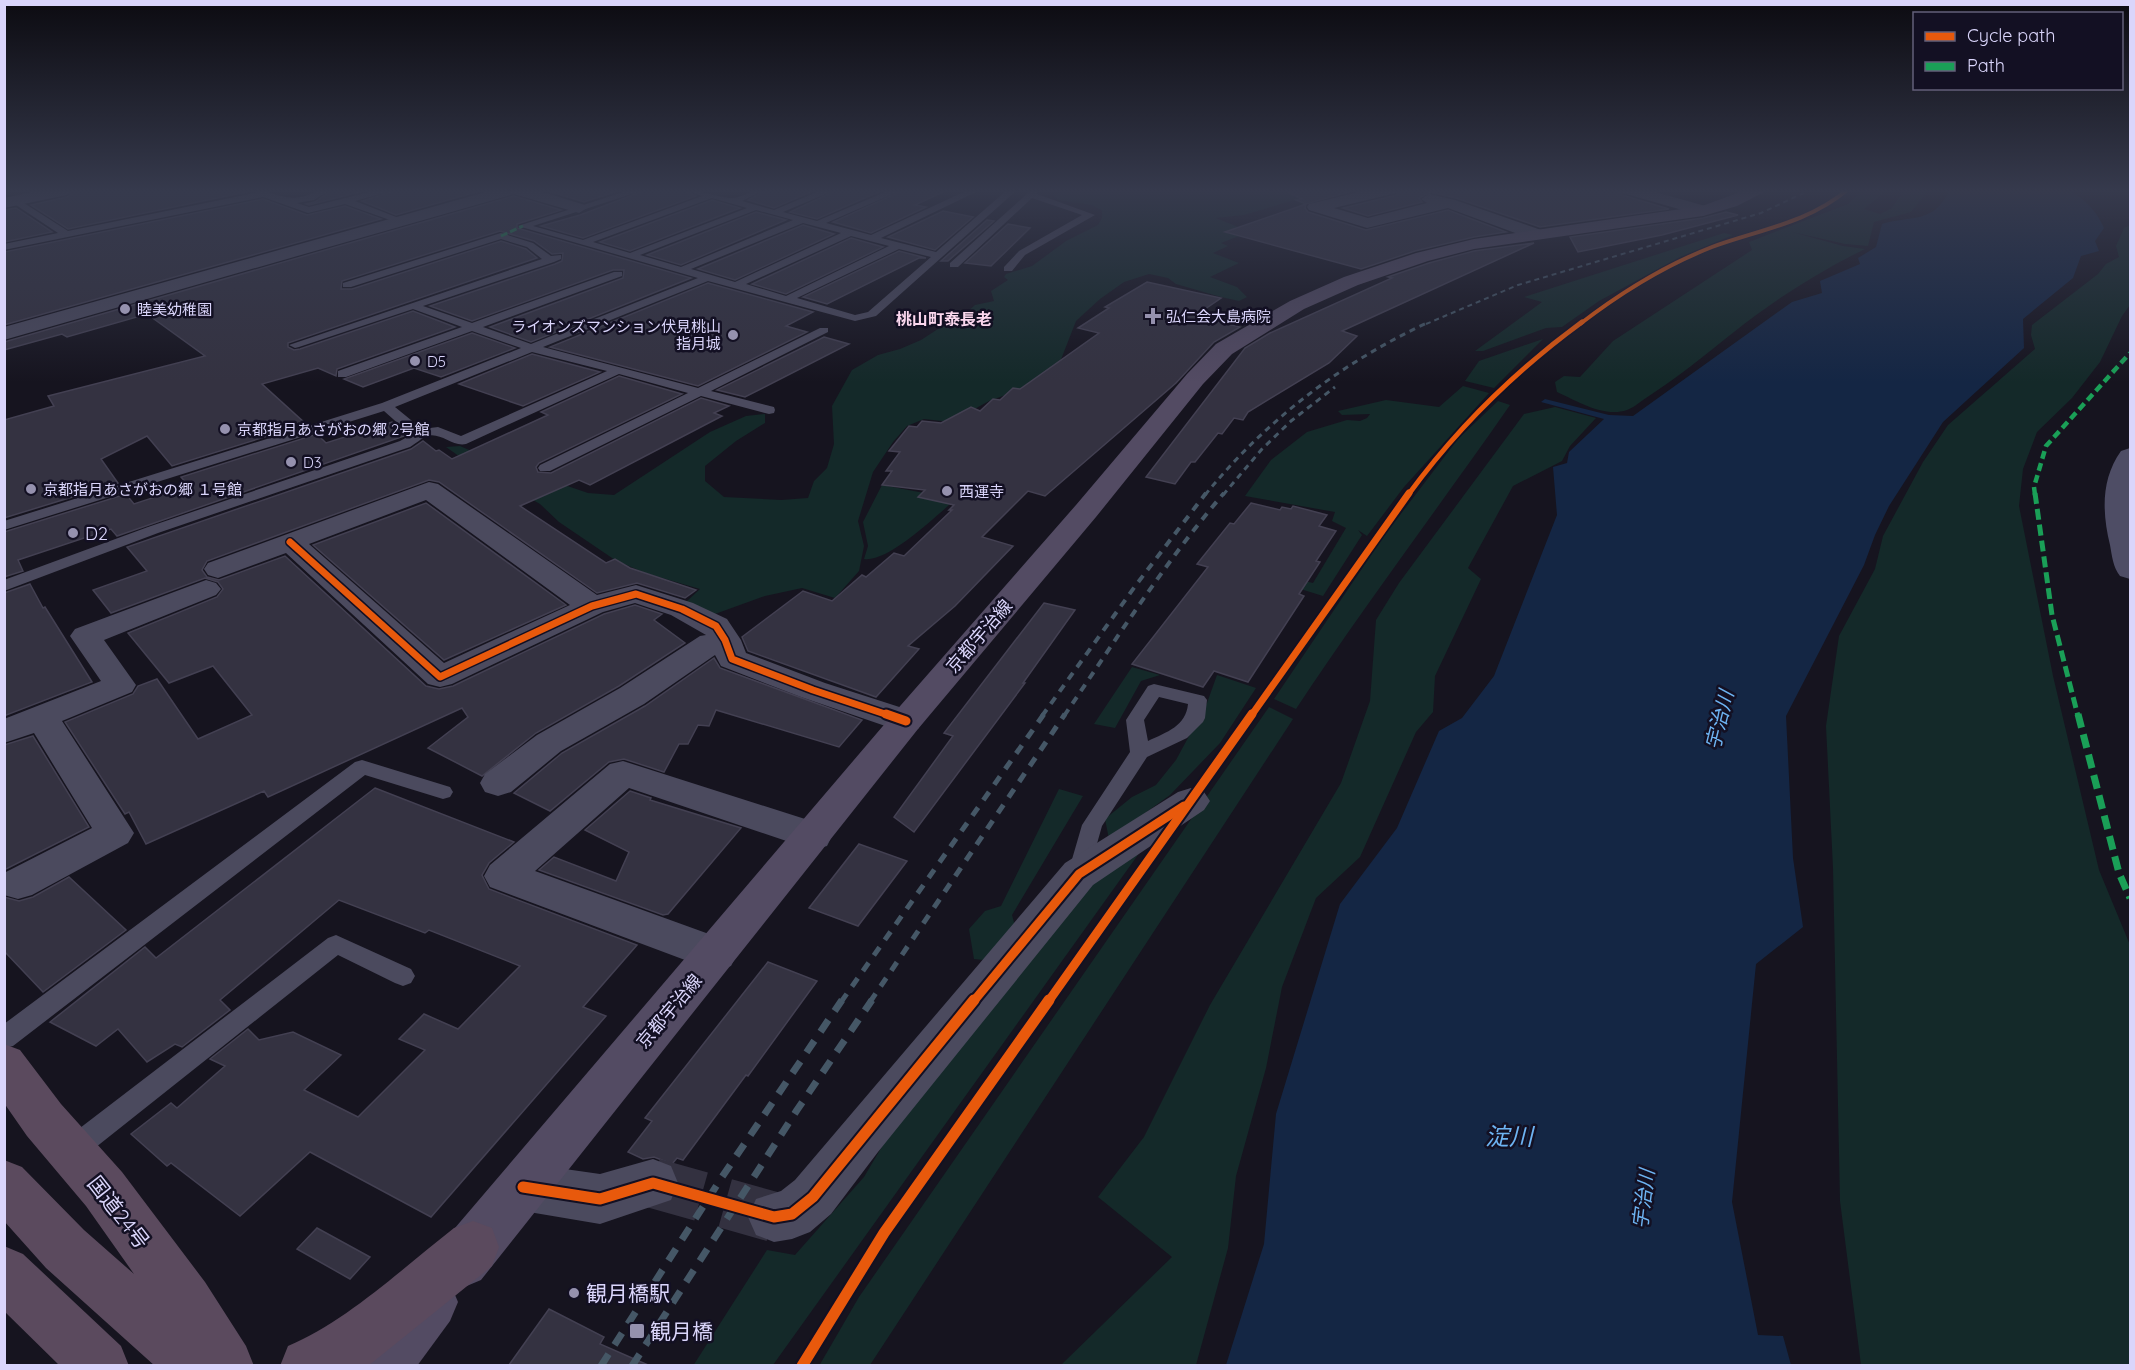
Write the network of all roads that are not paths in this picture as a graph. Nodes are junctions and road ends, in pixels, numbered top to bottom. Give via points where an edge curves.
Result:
1 (290, 254) edge
2 (445, 254) edge
3 (546, 254) edge
4 (622, 254) edge
5 (635, 254) edge
6 (720, 254) edge
7 (804, 254) edge
8 (881, 254) edge
9 (930, 254) edge
10 (940, 254) edge
11 (965, 254) edge
12 (1021, 254) edge
13 (1434, 254) edge
14 (630, 256) junction
15 (938, 256) junction
16 (954, 264) dead end
17 (1008, 269) dead end
18 (681, 270) junction
19 (618, 274) dead end
20 (708, 277) junction
21 (347, 285) dead end
22 (736, 285) junction
23 (787, 299) junction
24 (414, 306) junction
25 (472, 327) junction
26 (824, 330) dead end
27 (4, 334) edge
28 (295, 345) dead end
29 (532, 348) junction
30 (616, 370) junction
31 (342, 374) dead end
32 (699, 392) junction
33 (386, 406) junction
34 (769, 410) dead end
35 (419, 433) junction
36 (2130, 456) edge
37 (545, 468) dead end
38 (4, 526) edge
39 (290, 542) junction
40 (2130, 570) edge
41 (4, 586) edge
42 (592, 606) junction
43 (726, 640) junction
44 (42, 717) junction
45 (906, 721) junction
46 (4, 732) edge
47 (1140, 752) dead end
48 (498, 783) dead end
49 (443, 792) dead end
50 (1191, 801) dead end
51 (813, 836) junction
52 (1078, 874) junction
53 (18, 884) dead end
54 (716, 954) junction
55 (403, 976) dead end
56 (4, 1038) edge
57 (4, 1064) edge
58 (70, 1151) junction
59 (653, 1183) tunnel mouth
60 (523, 1187) junction
61 (9, 1190) edge
62 (774, 1217) tunnel mouth
63 (473, 1248) junction
64 (4, 1273) edge
65 (101, 1365) edge
66 (202, 1365) edge
67 (226, 1365) edge
68 (308, 1365) edge
69 (382, 1365) edge

1 - 27 street
2 - 21 lane
3 - 24 lane via 554,258
4 - 14 lane
5 - 14 lane
6 - 18 lane
7 - 22 lane
8 - 23 lane
9 - 15 lane
10 - 15 lane
11 - 16 lane
12 - 17 lane
13 - 45 main road, 京都宇治線 via 1351,281 1297,305 1224,349
14 - 18 lane
15 - 23 lane via 872,314 855,318
18 - 20 lane
19 - 25 lane
20 - 22 lane
20 - 29 lane
22 - 23 lane
24 - 25 lane
24 - 28 lane
25 - 29 lane
25 - 31 lane
26 - 32 lane
29 - 30 lane
29 - 33 lane
30 - 32 lane
30 - 35 lane via 461,441 438,431
32 - 34 lane
32 - 37 lane
33 - 35 lane
33 - 38 lane
35 - 41 lane via 405,444
36 - 40 main road via 2119,485 2118,514
39 - 42 street via 429,490
39 - 42 street via 440,677
39 - 44 street via 86,636 120,685
42 - 43 street via 636,594 717,626
43 - 45 street via 732,659
43 - 48 street via 711,643 632,696 549,743
44 - 46 street
44 - 53 street via 115,833
45 - 51 main road, 京都宇治線
47 - 52 lane via 1092,825
49 - 56 lane via 362,767
50 - 52 street
51 - 54 main road, 京都宇治線
51 - 54 street via 623,773 504,876
52 - 62 street via 813,1197 792,1214
54 - 60 main road, 京都宇治線
55 - 58 lane via 336,944
57 - 58 highway, 国道24号
58 - 67 highway, 国道24号 via 104,1189 186,1300
59 - 60 street via 600,1199
60 - 63 main road, 京都宇治線
61 - 66 highway via 65,1249 171,1343
63 - 68 highway via 353,1342
63 - 69 main road, 京都宇治線
64 - 65 highway

